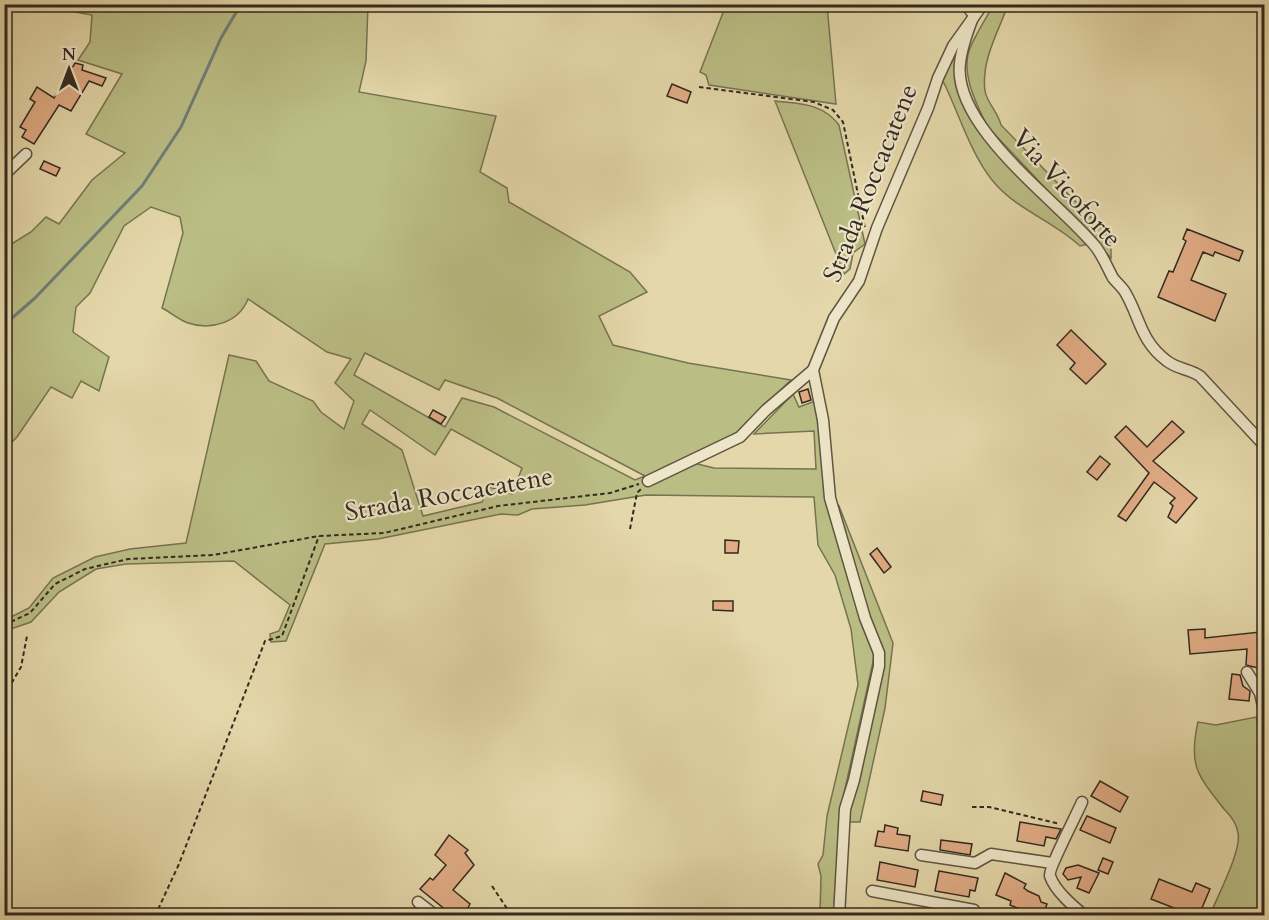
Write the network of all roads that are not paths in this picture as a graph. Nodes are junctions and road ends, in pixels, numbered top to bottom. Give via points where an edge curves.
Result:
1 (965, 4) edge
2 (982, 4) edge
3 (974, 15) junction
4 (26, 154) dead end
5 (4, 175) edge
6 (813, 370) junction
7 (1264, 445) edge
8 (648, 481) road end
9 (1247, 672) dead end
10 (1264, 710) edge
11 (1082, 802) dead end
12 (921, 855) dead end
13 (1052, 863) junction
14 (872, 891) dead end
15 (418, 902) dead end
16 (436, 915) edge
17 (839, 915) edge
18 (973, 915) edge
19 (1084, 915) edge

1 - 3 street
2 - 3 street, Strada Roccacatene
3 - 6 street, Strada Roccacatene via 938,78 860,281 834,318
3 - 7 street, Via Vicoforte via 960,71 962,86 981,125 1002,153 1095,245 1125,291 1140,330 1158,352 1168,362 1200,376
4 - 5 street
6 - 8 street, Strada Roccacatene via 740,437
6 - 17 street via 824,420 830,498 879,653 845,809
9 - 10 street via 1260,693
11 - 13 street
12 - 13 street via 975,863 991,854
13 - 19 street via 1050,875 1058,889
14 - 18 street via 974,910
15 - 16 street

